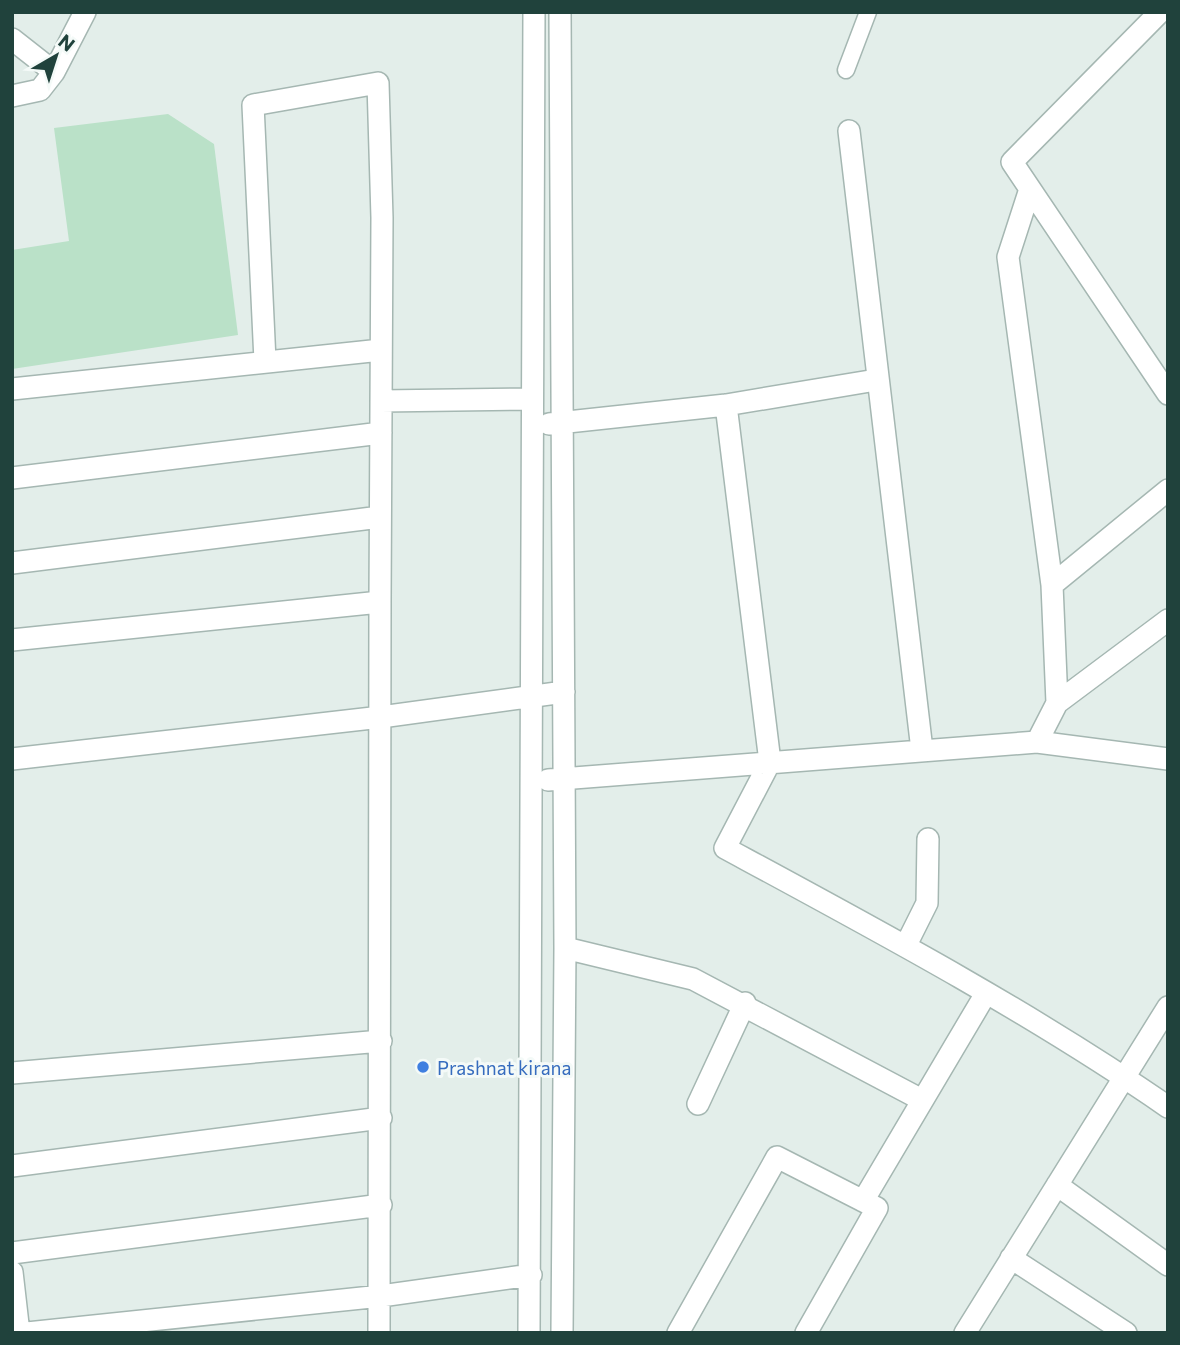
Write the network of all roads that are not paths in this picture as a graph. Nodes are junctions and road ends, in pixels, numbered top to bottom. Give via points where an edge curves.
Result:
1 (85, 12) edge
2 (534, 12) edge
3 (560, 12) edge
4 (868, 12) edge
5 (1160, 12) edge
6 (12, 39) edge
7 (846, 70) dead end
8 (54, 72) junction
9 (12, 96) edge
10 (849, 131) dead end
11 (1030, 189) junction
12 (381, 350) junction
13 (265, 361) junction
14 (876, 380) junction
15 (12, 389) edge
16 (1168, 394) edge
17 (533, 399) junction
18 (381, 401) junction
19 (726, 405) junction
20 (560, 423) junction
21 (533, 425) junction
22 (381, 433) junction
23 (12, 478) edge
24 (1168, 490) edge
25 (380, 517) junction
26 (12, 563) edge
27 (1052, 585) junction
28 (380, 602) junction
29 (1168, 620) edge
30 (12, 640) edge
31 (564, 692) junction
32 (532, 694) junction
33 (1057, 703) junction
34 (381, 717) junction
35 (1037, 742) junction
36 (922, 750) junction
37 (12, 759) edge
38 (1168, 759) edge
39 (770, 762) junction
40 (562, 779) junction
41 (532, 781) junction
42 (928, 839) dead end
43 (906, 945) junction
44 (565, 948) junction
45 (985, 995) junction
46 (745, 1003) junction
47 (1168, 1007) edge
48 (381, 1041) junction
49 (12, 1073) edge
50 (1125, 1077) junction
51 (922, 1100) junction
52 (698, 1104) dead end
53 (1168, 1107) edge
54 (381, 1118) junction
55 (12, 1166) edge
56 (1057, 1185) junction
57 (863, 1201) junction
58 (381, 1205) junction
59 (12, 1253) edge
60 (1011, 1258) junction
61 (1168, 1265) edge
62 (12, 1272) edge
63 (531, 1275) junction
64 (381, 1296) junction
65 (1123, 1332) edge
66 (19, 1333) edge
67 (27, 1333) edge
68 (379, 1333) edge
69 (529, 1333) edge
70 (562, 1333) edge
71 (678, 1333) edge
72 (806, 1333) edge
73 (965, 1333) edge

1 - 8 street
2 - 17 street
3 - 20 street
4 - 7 lane
5 - 11 street via 1012,162
6 - 8 street
8 - 9 street via 40,90
10 - 14 street
11 - 16 street
11 - 27 street via 1008,257
12 - 13 street
12 - 13 street via 378,83 253,105
12 - 18 street
13 - 15 street
14 - 19 street
14 - 36 street
17 - 18 street
17 - 21 street
18 - 22 street
19 - 20 street
19 - 39 street
20 - 21 street
20 - 31 street
21 - 32 street
22 - 23 street
22 - 25 street
24 - 27 street
25 - 26 street
25 - 28 street
27 - 33 street
28 - 30 street
28 - 34 street
29 - 33 street
31 - 32 street
31 - 40 street
32 - 34 street
32 - 41 street
33 - 35 street
34 - 37 street
34 - 48 street
35 - 36 street
35 - 38 street
36 - 39 street
39 - 40 street
39 - 43 street via 724,848
40 - 41 street
40 - 44 street
41 - 63 street
42 - 43 street via 927,903
43 - 45 street
44 - 46 street via 694,979
44 - 70 street
45 - 50 street
45 - 51 street
46 - 51 street
46 - 52 street
47 - 50 street
48 - 49 street
48 - 54 street
50 - 53 street
50 - 56 street
51 - 57 street
54 - 55 street
54 - 58 street
56 - 60 street
56 - 61 street
57 - 71 street via 777,1157
57 - 72 street via 877,1208
58 - 59 street
58 - 64 street
60 - 65 street
60 - 73 street
62 - 66 street
63 - 64 street
63 - 69 street
64 - 67 street
64 - 68 street

